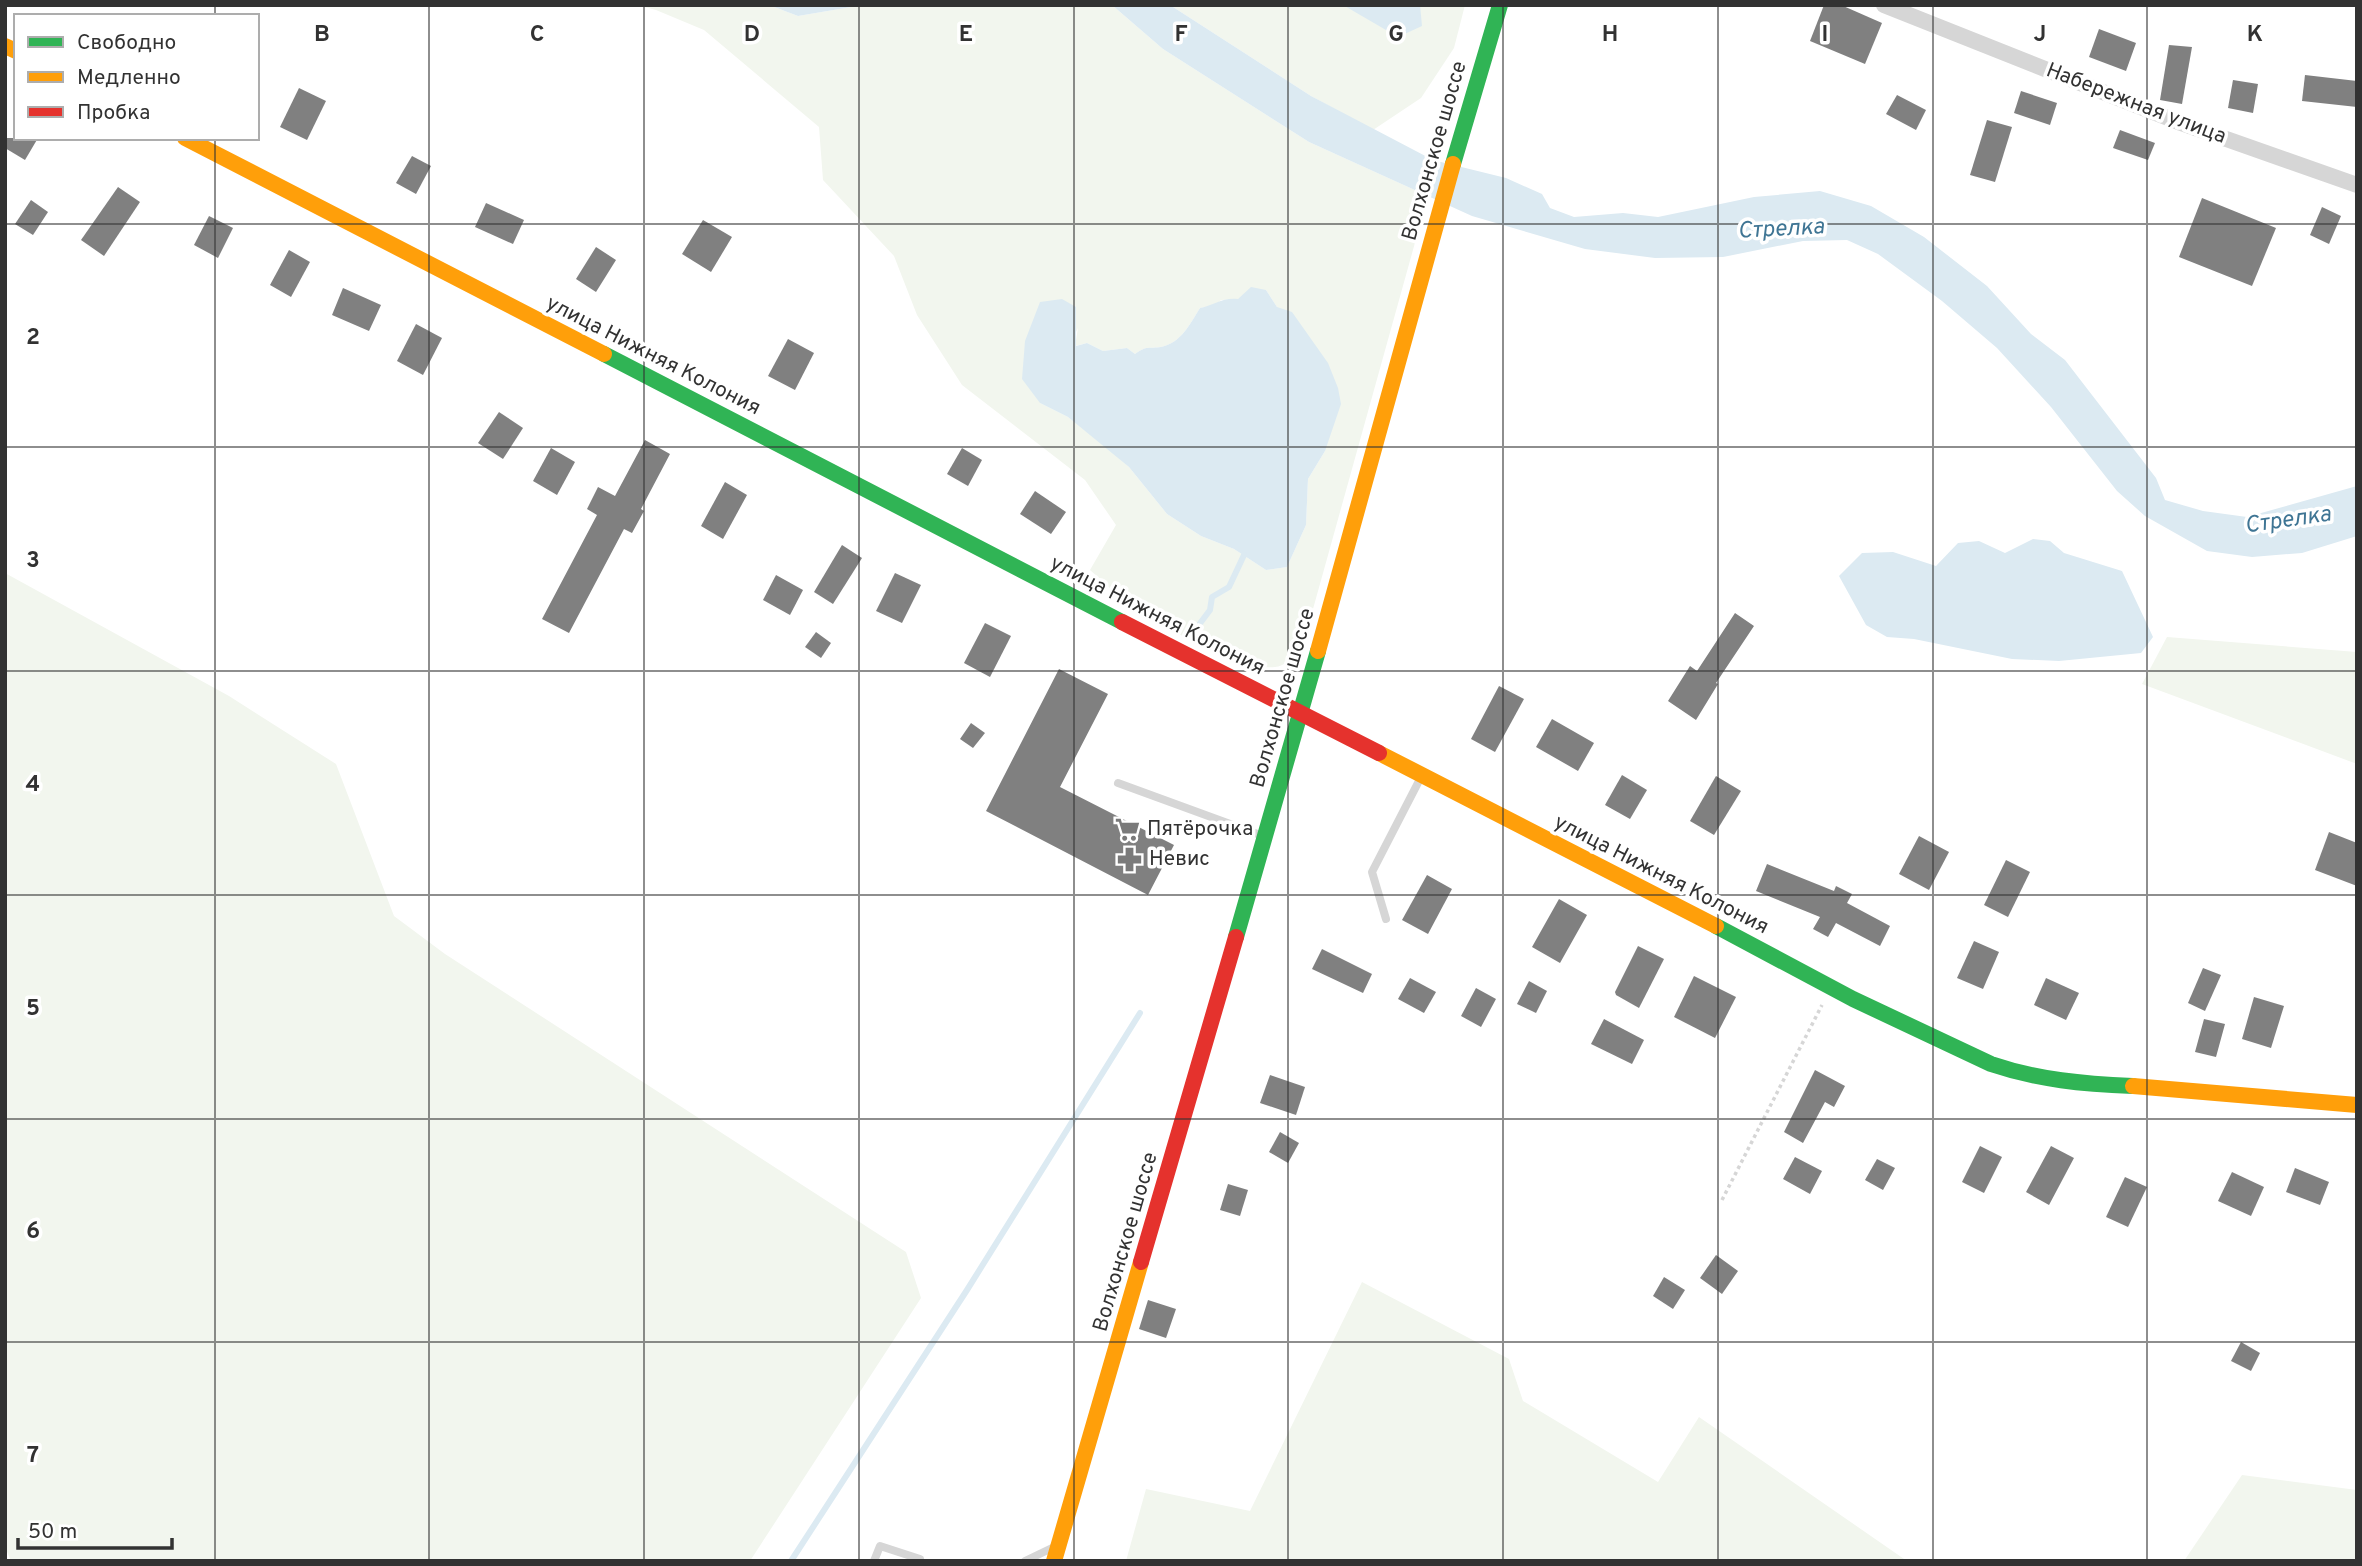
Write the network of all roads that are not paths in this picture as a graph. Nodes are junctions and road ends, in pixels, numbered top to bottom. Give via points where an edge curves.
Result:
1 (1500, 5) edge
2 (1884, 5) edge
3 (1919, 12) edge
4 (188, 140) edge
5 (2357, 185) edge
6 (1301, 715) junction
7 (1422, 774) junction
8 (1118, 783) dead end
9 (1266, 837) junction
10 (1386, 919) dead end
11 (2357, 1105) edge
12 (1056, 1553) edge
13 (922, 1560) edge
14 (874, 1561) edge
15 (1025, 1561) edge

1 - 6 main road, Волхонское шоссе
2 - 3 street, Набережная улица
3 - 5 street, Набережная улица via 2180,123
4 - 6 main road, улица Нижняя Колония
6 - 7 main road, улица Нижняя Колония
6 - 9 main road, Волхонское шоссе
7 - 10 lane via 1372,873
7 - 11 main road, улица Нижняя Колония via 1831,987 2014,1073 2046,1080
8 - 9 lane
9 - 12 main road, Волхонское шоссе
12 - 15 lane
13 - 14 lane via 880,1546

